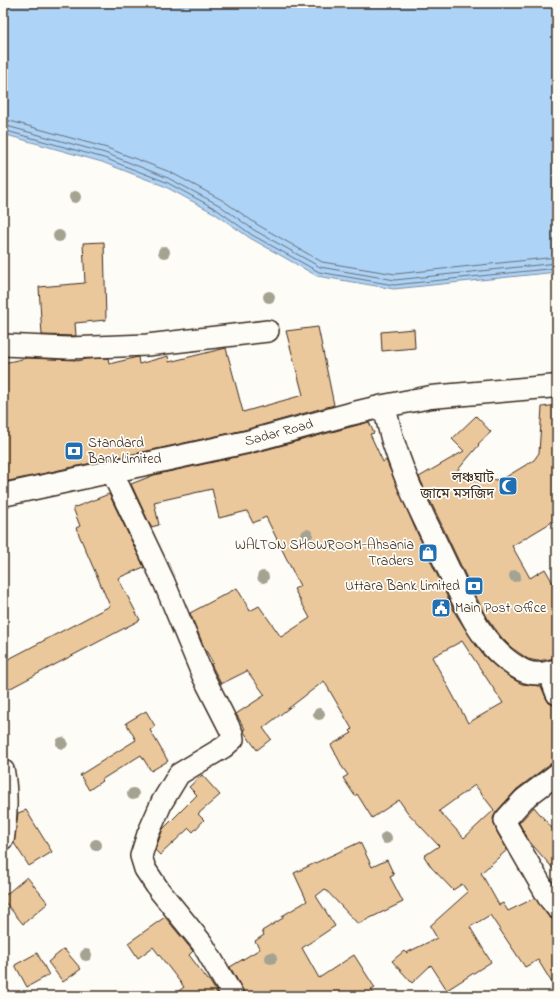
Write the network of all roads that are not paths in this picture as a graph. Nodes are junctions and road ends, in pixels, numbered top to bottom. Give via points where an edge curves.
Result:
1 (268, 331) dead end
2 (3, 345) edge
3 (557, 386) edge
4 (384, 406) junction
5 (112, 472) junction
6 (3, 495) edge
7 (553, 672) edge
8 (557, 694) edge
9 (3, 771) edge
10 (557, 774) edge
11 (3, 838) edge
12 (557, 908) edge
13 (233, 996) edge

1 - 2 street via 147,345 68,348
3 - 4 street, Sadar Road via 431,397
4 - 5 street, Sadar Road via 247,442
4 - 7 street via 395,447 413,495 474,621 493,647 517,668 528,673
5 - 6 street, Sadar Road
5 - 13 street via 164,582 203,676 232,733 233,739 224,747 179,774 162,802 141,856 145,869 202,943
7 - 8 street
9 - 11 street
10 - 12 street via 524,799 505,820 548,897

